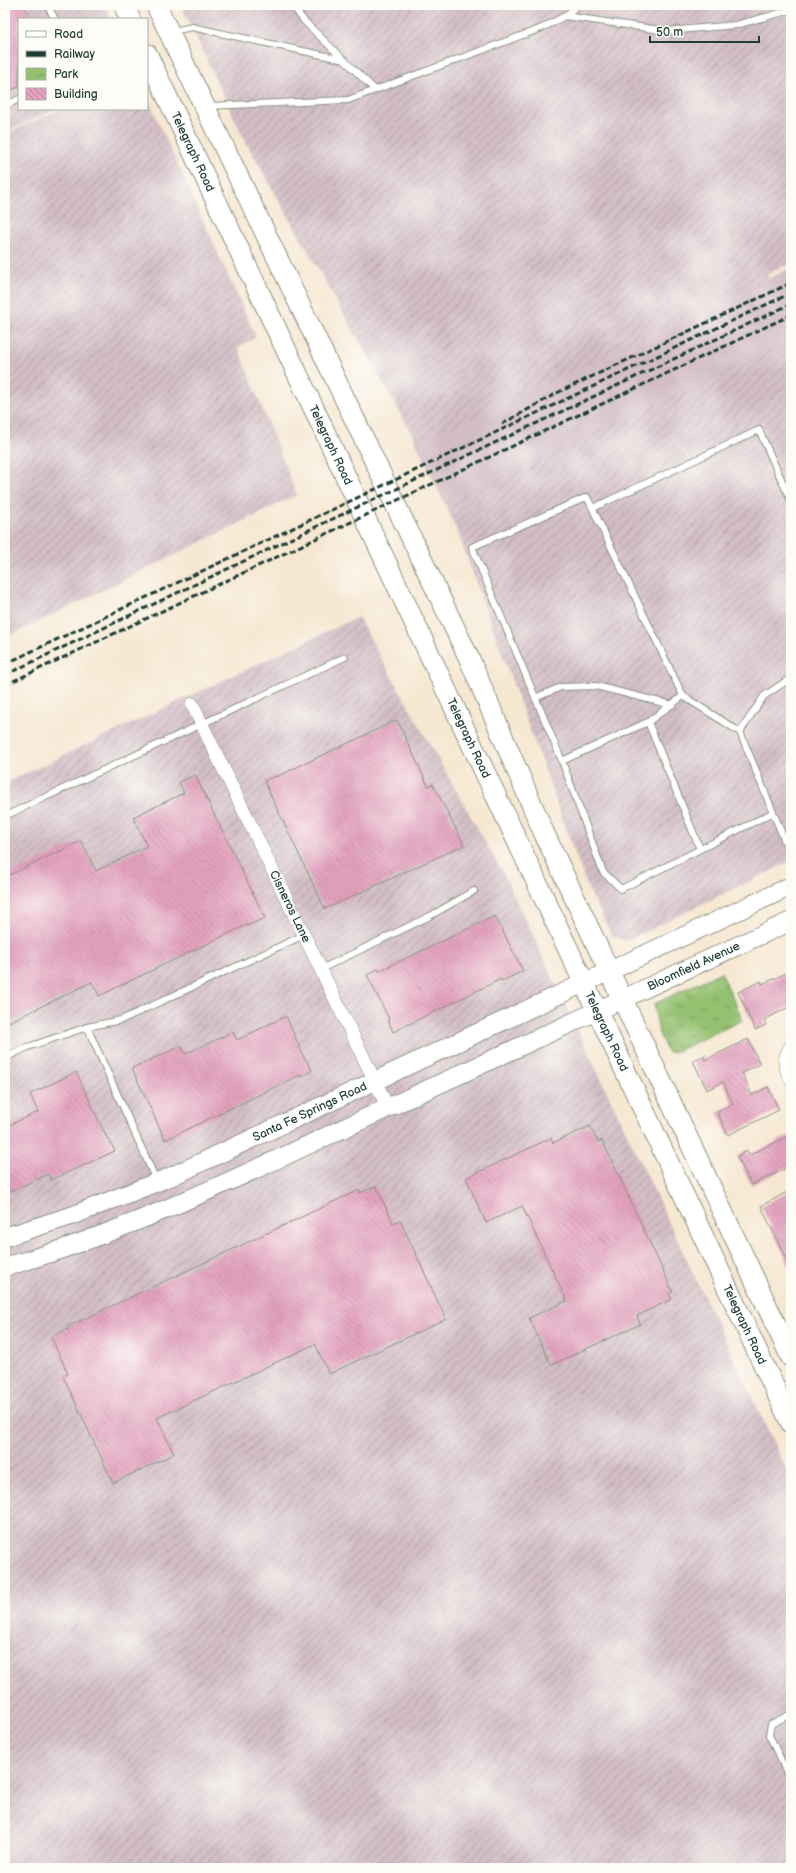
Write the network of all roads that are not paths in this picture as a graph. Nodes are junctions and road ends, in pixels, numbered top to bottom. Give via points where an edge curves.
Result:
1 (47, 5) edge
2 (124, 5) edge
3 (156, 5) edge
4 (292, 5) edge
5 (578, 5) edge
6 (791, 10) edge
7 (565, 16) junction
8 (54, 18) edge
9 (130, 18) edge
10 (169, 32) junction
11 (148, 56) edge
12 (344, 60) junction
13 (375, 90) junction
14 (18, 100) edge
15 (5, 106) edge
16 (204, 106) junction
17 (791, 501) edge
18 (593, 508) junction
19 (346, 657) dead end
20 (791, 678) edge
21 (683, 696) junction
22 (535, 698) junction
23 (192, 704) dead end
24 (672, 705) junction
25 (648, 722) junction
26 (202, 724) junction
27 (740, 732) junction
28 (562, 761) junction
29 (772, 812) junction
30 (5, 816) edge
31 (700, 849) junction
32 (791, 856) edge
33 (791, 886) edge
34 (474, 891) dead end
35 (791, 921) edge
36 (304, 935) junction
37 (320, 969) junction
38 (609, 971) junction
39 (583, 983) junction
40 (622, 1000) junction
41 (597, 1012) junction
42 (87, 1027) junction
43 (791, 1046) edge
44 (5, 1058) edge
45 (374, 1080) junction
46 (791, 1080) edge
47 (388, 1108) junction
48 (157, 1182) junction
49 (5, 1237) edge
50 (5, 1267) edge
51 (791, 1357) edge
52 (791, 1423) edge
53 (791, 1714) edge
54 (791, 1781) edge

1 - 8 lane
2 - 9 main road
3 - 10 main road
4 - 12 lane via 304,21
5 - 7 lane
6 - 7 lane via 736,25 667,31
7 - 13 lane via 542,28
10 - 12 lane via 192,27
10 - 16 main road
11 - 39 main road, Telegraph Road via 485,769
12 - 13 lane
13 - 16 lane via 348,100
14 - 15 lane
16 - 38 main road via 469,658 544,833
17 - 18 lane via 759,430
18 - 21 lane
18 - 22 lane via 587,497 472,547
19 - 26 lane
20 - 27 lane via 764,696
21 - 24 lane
21 - 27 lane
22 - 24 lane via 561,686 596,686
22 - 28 lane
23 - 26 street, Cisneros Lane
24 - 25 lane
25 - 28 lane
25 - 31 lane
26 - 30 lane
26 - 36 street, Cisneros Lane
27 - 29 lane
28 - 31 lane via 603,872 621,889
29 - 31 lane
29 - 32 lane
33 - 38 main road
34 - 37 lane via 430,916
35 - 40 main road, Bloomfield Avenue
36 - 37 street, Cisneros Lane
36 - 42 lane via 121,1020
37 - 45 street, Cisneros Lane
38 - 39 main road, Santa Fe Springs Road
38 - 40 main road
39 - 41 main road, Telegraph Road
39 - 45 main road, Santa Fe Springs Road
40 - 41 main road, Bloomfield Avenue
40 - 51 main road
41 - 47 main road
41 - 52 main road, Telegraph Road
42 - 44 lane via 28,1047
42 - 48 lane
43 - 46 street via 784,1058
45 - 47 street, Cisneros Lane
45 - 48 main road, Santa Fe Springs Road
47 - 50 main road via 106,1234
48 - 49 main road, Santa Fe Springs Road via 70,1216
53 - 54 lane via 771,1724 769,1735

